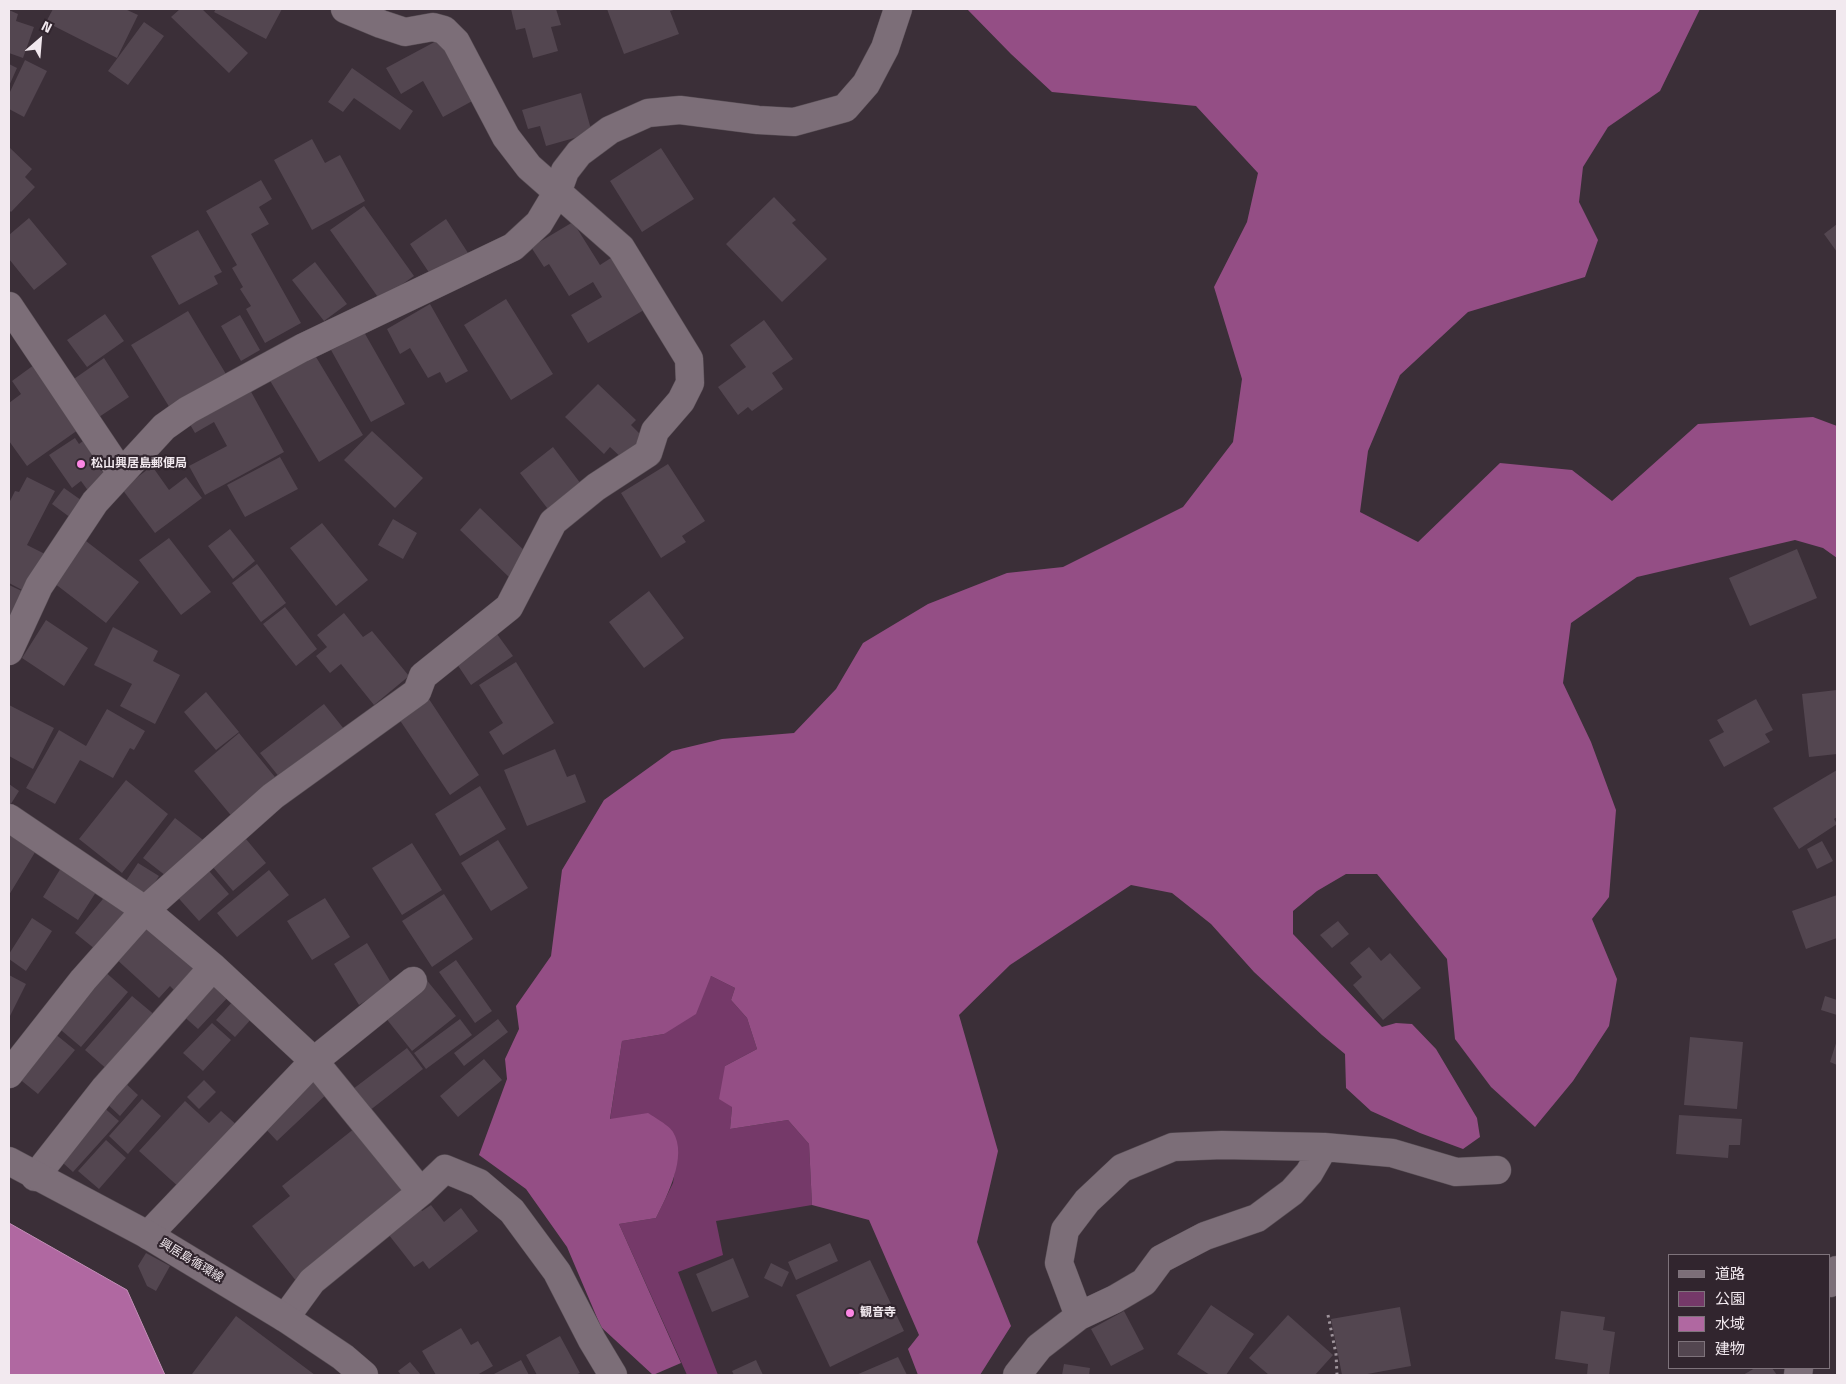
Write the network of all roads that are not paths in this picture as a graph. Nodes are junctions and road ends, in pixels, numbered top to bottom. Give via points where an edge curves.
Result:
1 (345, 9) edge
2 (898, 9) edge
3 (556, 193) junction
4 (9, 306) edge
5 (121, 473) junction
6 (9, 651) edge
7 (9, 818) edge
8 (144, 910) junction
9 (213, 966) junction
10 (413, 981) dead end
11 (314, 1061) junction
12 (9, 1074) edge
13 (1324, 1147) junction
14 (9, 1161) edge
15 (1497, 1170) dead end
16 (35, 1177) junction
17 (421, 1192) junction
18 (148, 1235) junction
19 (1837, 1270) edge
20 (1831, 1281) edge
21 (1079, 1316) junction
22 (285, 1318) junction
23 (364, 1375) edge
24 (613, 1375) edge
25 (1017, 1375) edge

1 - 3 street via 405,32 433,27 444,30 456,42 506,137 529,168
2 - 3 street via 885,48 866,84 845,108 794,122 680,110 648,113 610,130 579,153 564,171
3 - 5 street via 539,223 513,248 302,348 188,410 164,427
3 - 8 street via 621,248 689,359 690,383 681,401 655,431 648,453 596,487 553,522 510,607 423,676 417,692 273,796
4 - 5 street
5 - 6 street via 96,502 39,586
7 - 8 street
8 - 9 street
8 - 12 street via 82,980
9 - 11 street
9 - 16 street via 105,1088
10 - 11 street
11 - 17 street
11 - 18 street
13 - 15 street via 1392,1153 1456,1172
13 - 21 street via 1309,1173 1292,1192 1257,1218 1205,1236 1161,1259 1144,1282
13 - 21 street via 1173,1147 1122,1168 1088,1201 1065,1230 1059,1262
14 - 16 street, 興居島循環線
16 - 18 street, 興居島循環線
17 - 22 street via 312,1281
17 - 24 street via 445,1169 479,1183 512,1211 557,1272
18 - 22 street, 興居島循環線
19 - 20 street
21 - 25 street via 1039,1347
22 - 23 street, 興居島循環線

